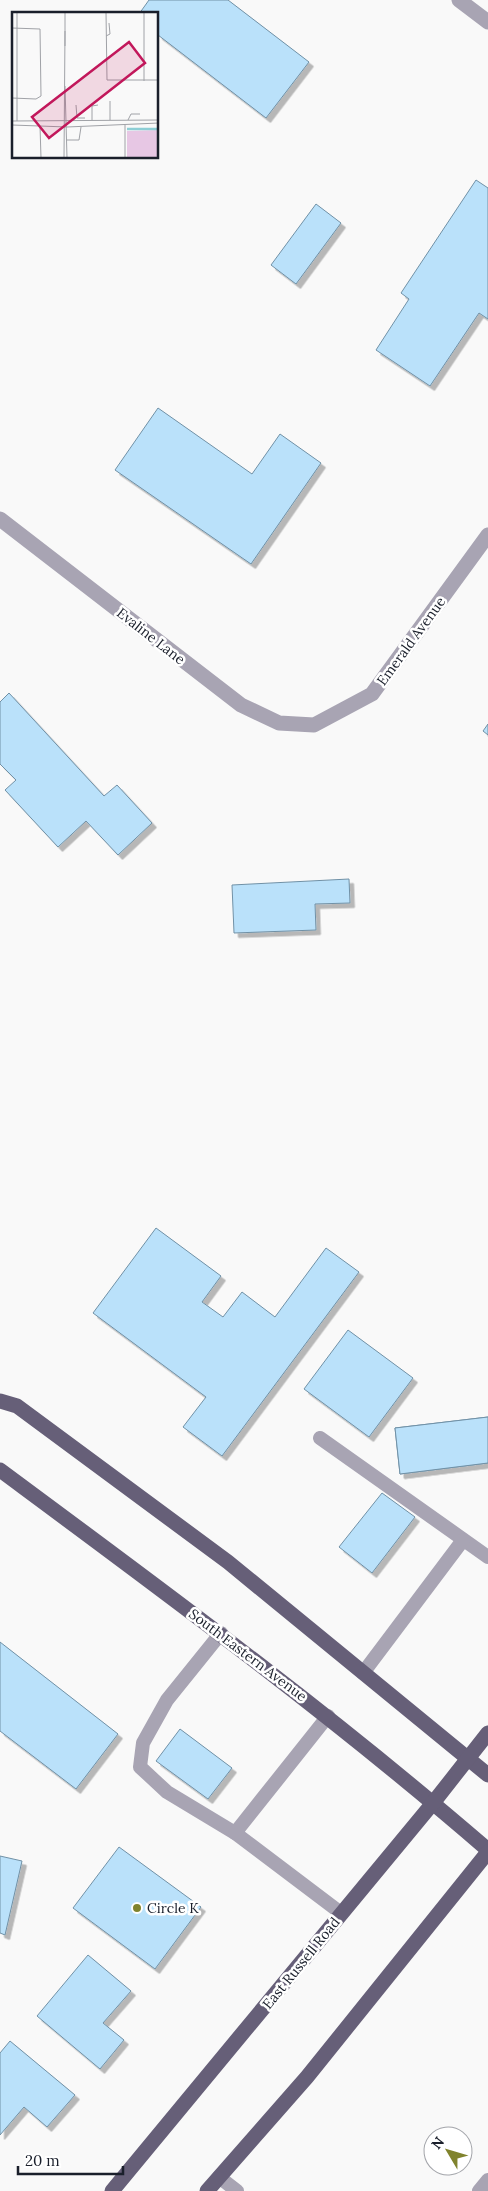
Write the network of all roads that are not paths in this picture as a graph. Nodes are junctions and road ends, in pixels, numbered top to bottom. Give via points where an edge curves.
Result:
1 (459, 0) edge
2 (488, 22) edge
3 (0, 519) edge
4 (488, 535) edge
5 (314, 725) joint
6 (0, 1401) edge
7 (320, 1438) dead end
8 (0, 1470) edge
9 (463, 1540) junction
10 (488, 1557) edge
11 (221, 1633) junction
12 (363, 1673) junction
13 (328, 1716) junction
14 (488, 1732) edge
15 (469, 1759) junction
16 (488, 1775) edge
17 (433, 1803) junction
18 (235, 1834) junction
19 (488, 1851) edge
20 (341, 1913) junction
21 (218, 2177) junction
22 (488, 2180) edge
23 (112, 2191) edge
24 (207, 2191) edge
25 (237, 2191) edge
26 (479, 2191) edge

1 - 2 street
3 - 5 street, Evaline Lane via 241,705 279,723
4 - 5 street, Emerald Avenue via 372,694
6 - 12 main road via 17,1406 120,1480 228,1562
7 - 9 lane
8 - 11 main road, South Eastern Avenue
9 - 10 lane
9 - 12 lane
11 - 13 main road, South Eastern Avenue
11 - 18 lane via 167,1700 142,1743 140,1767 166,1792
12 - 15 main road
13 - 17 main road, South Eastern Avenue
13 - 18 lane
14 - 15 main road, East Russell Road
15 - 16 main road
15 - 17 main road, East Russell Road
17 - 19 main road, South Eastern Avenue
17 - 20 main road, East Russell Road
18 - 20 lane
19 - 21 main road via 306,2077
20 - 23 main road, East Russell Road
21 - 24 main road
21 - 25 lane
22 - 26 lane

